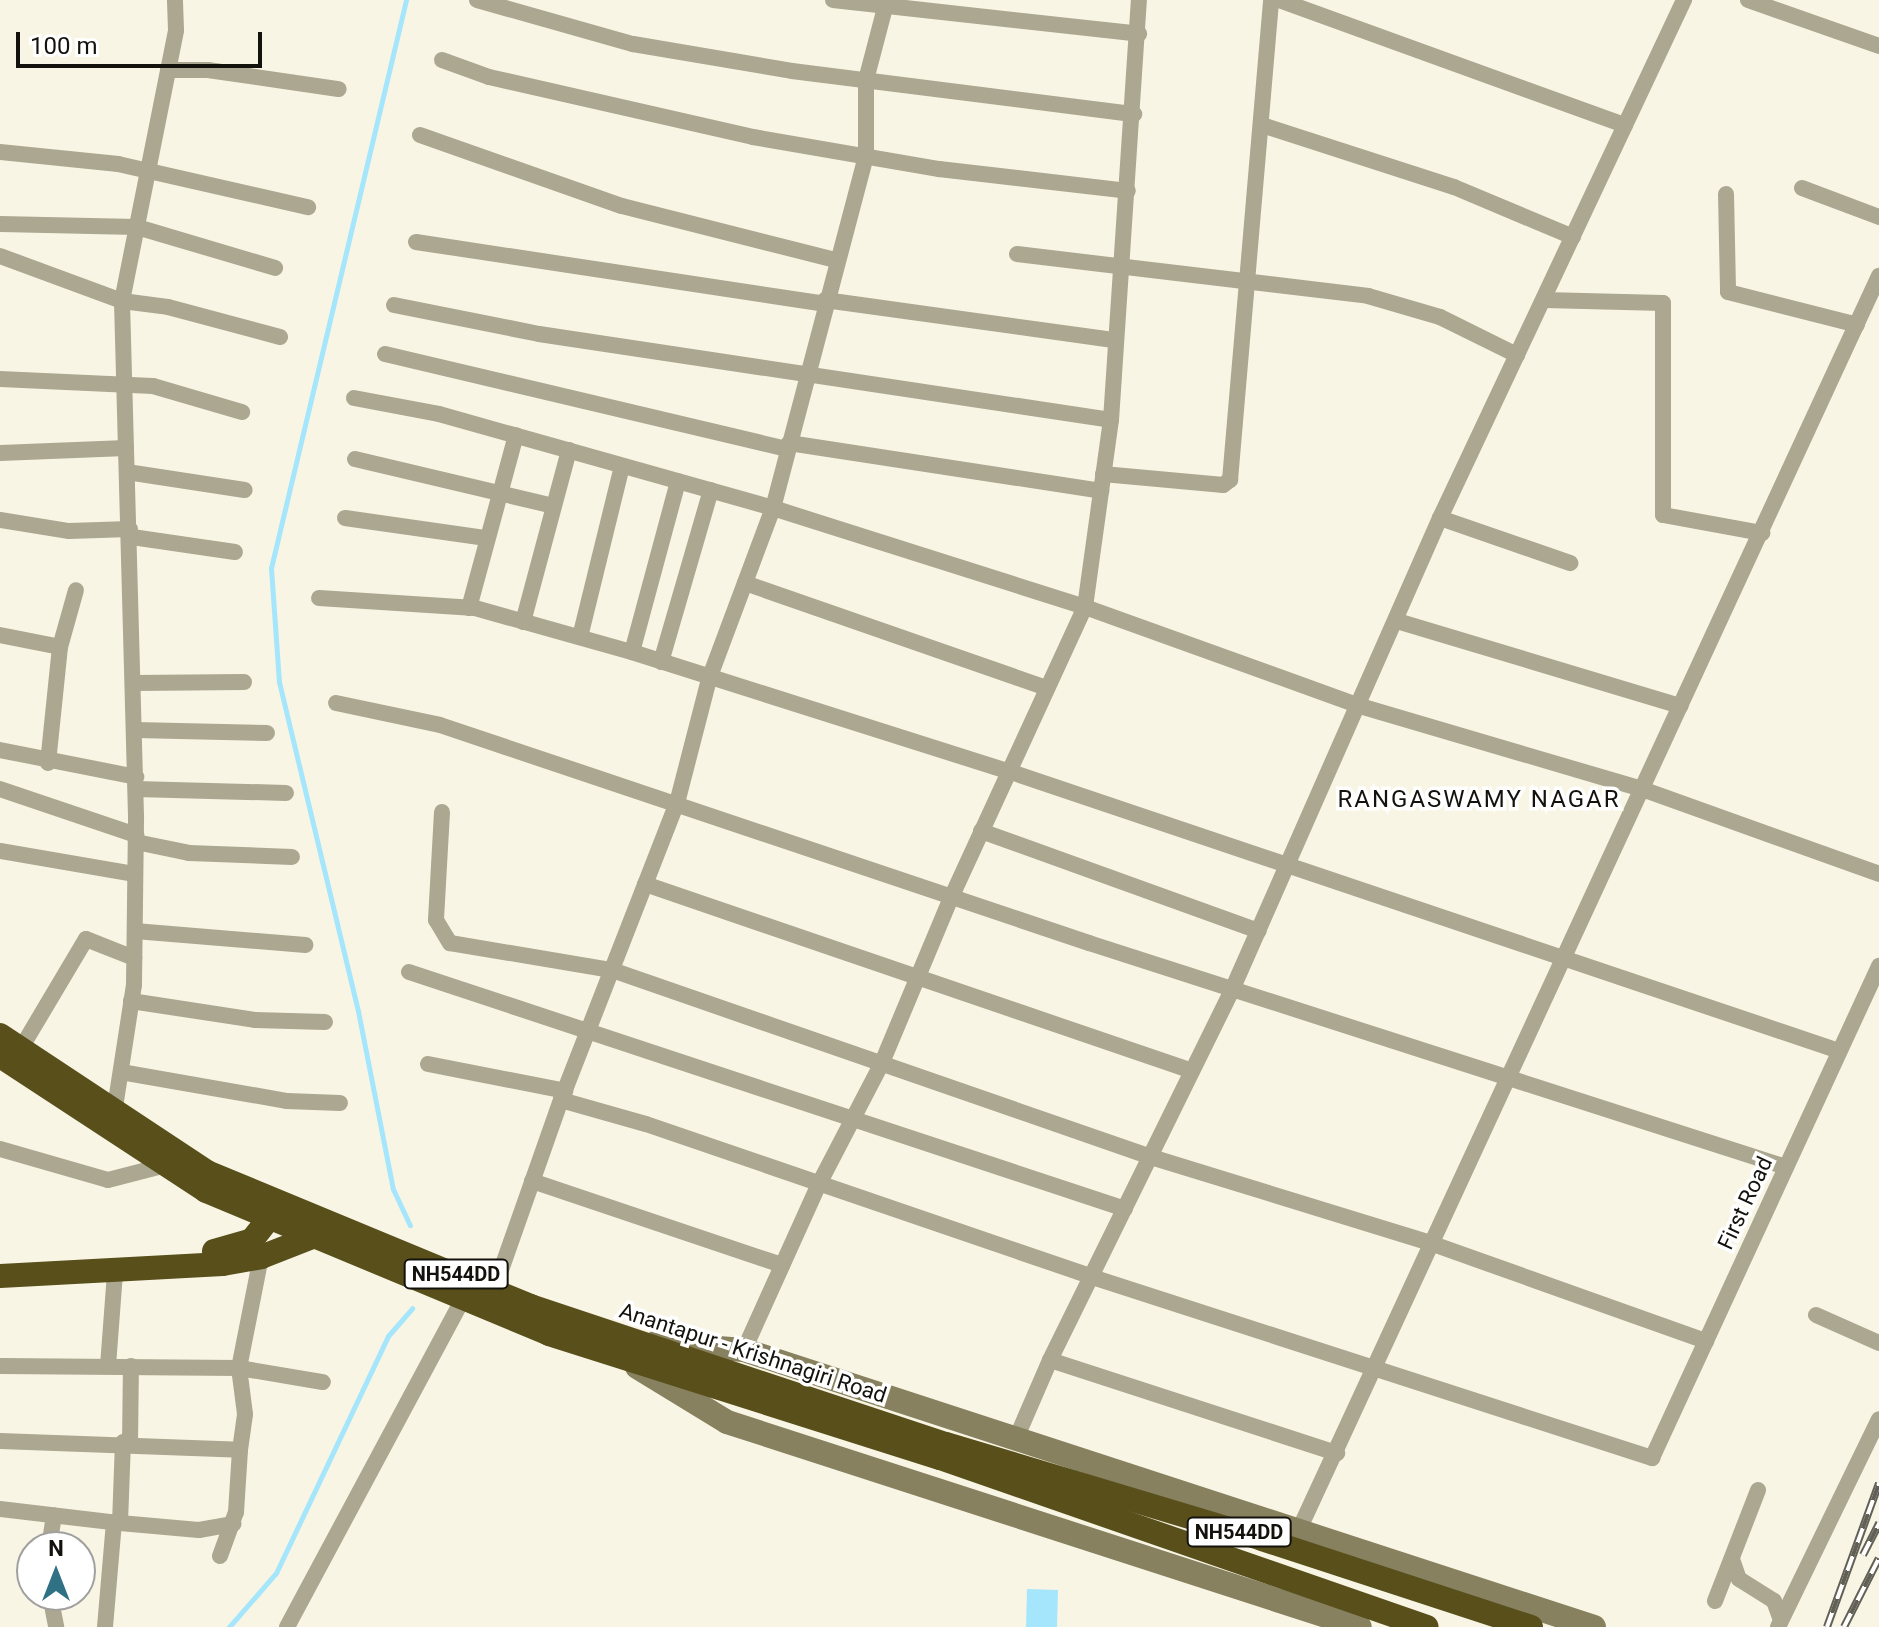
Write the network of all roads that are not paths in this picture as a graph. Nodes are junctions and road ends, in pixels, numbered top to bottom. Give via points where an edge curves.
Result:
1 (175, 0) edge
2 (477, 0) edge
3 (833, 0) edge
4 (1139, 0) edge
5 (1271, 0) edge
6 (1279, 0) edge
7 (1684, 0) edge
8 (1748, 0) edge
9 (886, 4) edge
10 (1139, 34) junction
11 (1879, 46) edge
12 (442, 60) dead end
13 (168, 70) junction
14 (866, 80) junction
15 (339, 89) dead end
16 (1134, 114) junction
17 (1262, 125) junction
18 (1625, 125) junction
19 (420, 135) dead end
20 (0, 152) edge
21 (866, 157) junction
22 (147, 172) junction
23 (1802, 188) dead end
24 (1128, 191) junction
25 (1726, 194) dead end
26 (308, 207) dead end
27 (1879, 217) edge
28 (0, 224) edge
29 (137, 227) junction
30 (1573, 237) junction
31 (416, 242) dead end
32 (1017, 254) dead end
33 (0, 256) edge
34 (836, 260) junction
35 (1123, 266) junction
36 (275, 268) dead end
37 (1879, 276) edge
38 (1250, 281) junction
39 (1544, 300) junction
40 (122, 301) junction
41 (825, 302) junction
42 (394, 305) dead end
43 (1857, 325) junction
44 (280, 337) dead end
45 (1115, 340) junction
46 (385, 354) dead end
47 (1517, 355) junction
48 (808, 371) junction
49 (0, 379) edge
50 (124, 385) junction
51 (354, 398) dead end
52 (242, 412) dead end
53 (1111, 420) junction
54 (516, 435) junction
55 (789, 446) junction
56 (126, 448) junction
57 (569, 450) junction
58 (0, 453) edge
59 (355, 459) dead end
60 (622, 466) junction
61 (127, 472) junction
62 (1103, 474) junction
63 (678, 481) junction
64 (245, 490) dead end
65 (711, 490) junction
66 (499, 491) junction
67 (1101, 491) junction
68 (554, 506) junction
69 (773, 508) junction
70 (345, 518) dead end
71 (1440, 518) junction
72 (0, 520) edge
73 (131, 533) junction
74 (1762, 533) junction
75 (485, 538) junction
76 (235, 552) dead end
77 (1570, 563) dead end
78 (745, 583) junction
79 (76, 590) dead end
80 (319, 598) dead end
81 (1085, 607) junction
82 (469, 608) junction
83 (1397, 621) junction
84 (523, 622) junction
85 (0, 635) edge
86 (580, 637) junction
87 (60, 647) junction
88 (632, 652) junction
89 (661, 662) junction
90 (709, 679) junction
91 (244, 682) dead end
92 (134, 683) junction
93 (1047, 688) junction
94 (336, 703) dead end
95 (1360, 706) junction
96 (1681, 706) junction
97 (135, 730) junction
98 (267, 733) dead end
99 (0, 750) edge
100 (48, 763) junction
101 (1008, 771) junction
102 (136, 783) junction
103 (0, 789) edge
104 (1642, 789) junction
105 (286, 793) dead end
106 (677, 803) junction
107 (442, 812) dead end
108 (981, 831) junction
109 (136, 838) junction
110 (0, 851) edge
111 (292, 857) dead end
112 (1286, 869) junction
113 (135, 874) junction
114 (1879, 874) edge
115 (645, 884) junction
116 (951, 898) junction
117 (135, 931) junction
118 (1259, 931) junction
119 (305, 945) dead end
120 (134, 958) junction
121 (1565, 958) junction
122 (1879, 966) edge
123 (612, 970) junction
124 (409, 972) dead end
125 (917, 978) junction
126 (1232, 990) junction
127 (131, 1001) junction
128 (325, 1022) dead end
129 (589, 1028) junction
130 (0, 1035) edge
131 (1839, 1051) junction
132 (10, 1053) edge
133 (428, 1064) dead end
134 (881, 1065) junction
135 (1192, 1071) junction
136 (121, 1072) junction
137 (1508, 1080) junction
138 (563, 1096) junction
139 (340, 1103) dead end
140 (114, 1114) junction
141 (852, 1120) junction
142 (0, 1149) edge
143 (1151, 1157) junction
144 (162, 1166) junction
145 (1786, 1167) junction
146 (532, 1181) junction
147 (820, 1182) junction
148 (1125, 1209) junction
149 (274, 1213) junction
150 (337, 1228) junction
151 (311, 1238) junction
152 (1433, 1244) junction
153 (261, 1257) junction
154 (0, 1261) edge
155 (782, 1265) junction
156 (115, 1273) junction
157 (0, 1276) edge
158 (1092, 1277) junction
159 (494, 1290) junction
160 (464, 1297) junction
161 (1816, 1315) dead end
162 (1706, 1341) junction
163 (1879, 1343) edge
164 (629, 1350) junction
165 (744, 1350) junction
166 (1050, 1360) junction
167 (0, 1366) edge
168 (108, 1366) junction
169 (131, 1366) junction
170 (239, 1368) junction
171 (1375, 1370) junction
172 (323, 1382) dead end
173 (1879, 1419) edge
174 (0, 1441) edge
175 (1015, 1441) junction
176 (126, 1442) junction
177 (240, 1450) junction
178 (943, 1451) junction
179 (1337, 1453) junction
180 (1758, 1490) dead end
181 (0, 1509) edge
182 (54, 1515) junction
183 (117, 1523) junction
184 (233, 1524) junction
185 (52, 1531) edge
186 (1298, 1532) junction
187 (220, 1556) dead end
188 (1732, 1559) junction
189 (1715, 1601) dead end
190 (1780, 1623) edge
191 (105, 1627) edge
192 (287, 1627) edge
193 (1360, 1627) edge
194 (1427, 1627) edge
195 (1531, 1627) edge
196 (1594, 1627) edge

1 - 13 street
2 - 14 street via 633,44
3 - 9 street
4 - 10 street
5 - 17 street
6 - 18 street
7 - 18 street
8 - 11 street
9 - 10 street
9 - 14 street
10 - 16 street
12 - 21 street via 489,77 675,121
13 - 15 street via 208,70
13 - 22 street
14 - 16 street
14 - 21 street
16 - 24 street
17 - 30 street via 1468,192
17 - 38 street
18 - 30 street
19 - 34 street via 622,206
20 - 22 street via 118,164
21 - 24 street
21 - 34 street
22 - 26 street
22 - 29 street
23 - 27 street
24 - 35 street
25 - 43 street via 1728,292
28 - 29 street
29 - 36 street
29 - 40 street
30 - 39 street
31 - 41 street
32 - 35 street
33 - 40 street
34 - 41 street
35 - 38 street
35 - 45 street
37 - 43 street
38 - 47 street via 1396,301
38 - 62 street via 1228,484
39 - 47 street
39 - 74 street via 1663,303 1663,515
40 - 44 street via 168,307
40 - 50 street
41 - 45 street
41 - 48 street
42 - 48 street via 539,334
43 - 74 street
45 - 53 street
46 - 55 street
47 - 71 street
48 - 53 street
48 - 55 street
49 - 50 street
50 - 52 street via 153,386
50 - 56 street
51 - 54 street
53 - 62 street
54 - 57 street
54 - 66 street
55 - 67 street
55 - 69 street
56 - 58 street
56 - 61 street
57 - 60 street
57 - 68 street
59 - 66 street
60 - 63 street
60 - 86 street
61 - 64 street
61 - 73 street
62 - 67 street
63 - 65 street
63 - 88 street
65 - 69 street
65 - 89 street
66 - 68 street
66 - 75 street
67 - 81 street
68 - 84 street
69 - 78 street
69 - 81 street
70 - 75 street
71 - 77 street
71 - 83 street
72 - 73 street via 69,531
73 - 76 street
73 - 92 street
74 - 96 street
75 - 82 street
78 - 90 street
78 - 93 street
79 - 87 street
80 - 82 street
81 - 93 street
81 - 95 street
82 - 84 street
83 - 95 street
83 - 96 street
84 - 86 street
85 - 87 street
86 - 88 street
87 - 100 street
88 - 89 street
89 - 90 street
90 - 101 street
90 - 106 street
91 - 92 street
92 - 97 street
93 - 101 street
94 - 106 street via 440,725
95 - 104 street
95 - 112 street
96 - 104 street
97 - 98 street
97 - 102 street
99 - 100 street
100 - 102 street
101 - 108 street
101 - 112 street
102 - 105 street
102 - 109 street
103 - 109 street
104 - 114 street
104 - 121 street
106 - 115 street
106 - 116 street
107 - 123 street via 436,920 450,943
108 - 116 street
108 - 118 street
109 - 111 street via 189,853
109 - 113 street
110 - 113 street
112 - 118 street
112 - 121 street
113 - 117 street
115 - 123 street
115 - 125 street
116 - 125 street
116 - 126 street
117 - 119 street
117 - 120 street
118 - 126 street
120 - 127 street
120 - 132 street via 86,939
121 - 131 street
121 - 137 street
122 - 131 street, First Road
123 - 129 street
123 - 134 street
124 - 129 street
125 - 134 street
125 - 135 street
126 - 135 street
126 - 137 street
127 - 128 street via 255,1020
127 - 136 street
129 - 138 street
129 - 141 street
130 - 132 highway, Anantapur - Krishnagiri Road / NH544DD
131 - 145 street, First Road
132 - 140 highway, Anantapur - Krishnagiri Road / NH544DD
132 - 144 highway, Anantapur - Krishnagiri Road / NH544DD
133 - 138 street
134 - 141 street
134 - 143 street via 961,1088
135 - 143 street
136 - 139 street via 287,1101
136 - 140 street
137 - 145 street
137 - 152 street
138 - 146 street
138 - 147 street
140 - 149 highway, Anantapur - Krishnagiri Road / NH544DD
141 - 147 street
141 - 148 street
142 - 144 street via 108,1180
143 - 148 street
143 - 152 street
144 - 149 highway, Anantapur - Krishnagiri Road / NH544DD
145 - 162 street, First Road
146 - 155 street
146 - 159 street
147 - 155 street
147 - 158 street
148 - 158 street
149 - 150 highway, Anantapur - Krishnagiri Road / NH544DD
149 - 151 highway, Anantapur - Krishnagiri Road / NH544DD
149 - 154 highway via 252,1240 226,1249
150 - 151 highway
150 - 159 highway, Anantapur - Krishnagiri Road / NH544DD
151 - 153 highway
151 - 160 highway, Anantapur - Krishnagiri Road / NH544DD
152 - 162 street
152 - 171 street
153 - 156 highway
153 - 170 street
155 - 165 street
156 - 157 highway
156 - 168 street
158 - 166 street
158 - 171 street
159 - 164 highway, Anantapur - Krishnagiri Road / NH544DD
160 - 164 highway, Anantapur - Krishnagiri Road / NH544DD
160 - 192 street
161 - 163 street
162 - 171 street, First Road via 1652,1458
164 - 165 street
164 - 178 highway, Anantapur - Krishnagiri Road / NH544DD
164 - 193 street via 727,1422
165 - 175 street
166 - 175 street
166 - 179 street
167 - 168 street
168 - 169 street
169 - 170 street
169 - 176 street
170 - 172 street
170 - 177 street via 245,1414
171 - 179 street
173 - 190 street
174 - 176 street
175 - 186 street
176 - 177 street
176 - 183 street
177 - 184 street
178 - 194 highway, NH544DD
178 - 195 highway, Anantapur - Krishnagiri Road / NH544DD via 1262,1539
179 - 186 street
180 - 188 street
181 - 182 street
182 - 183 street
182 - 185 street
183 - 184 street via 199,1530
183 - 191 street
184 - 187 street
186 - 196 street
188 - 189 street
188 - 190 street via 1739,1579 1774,1601

